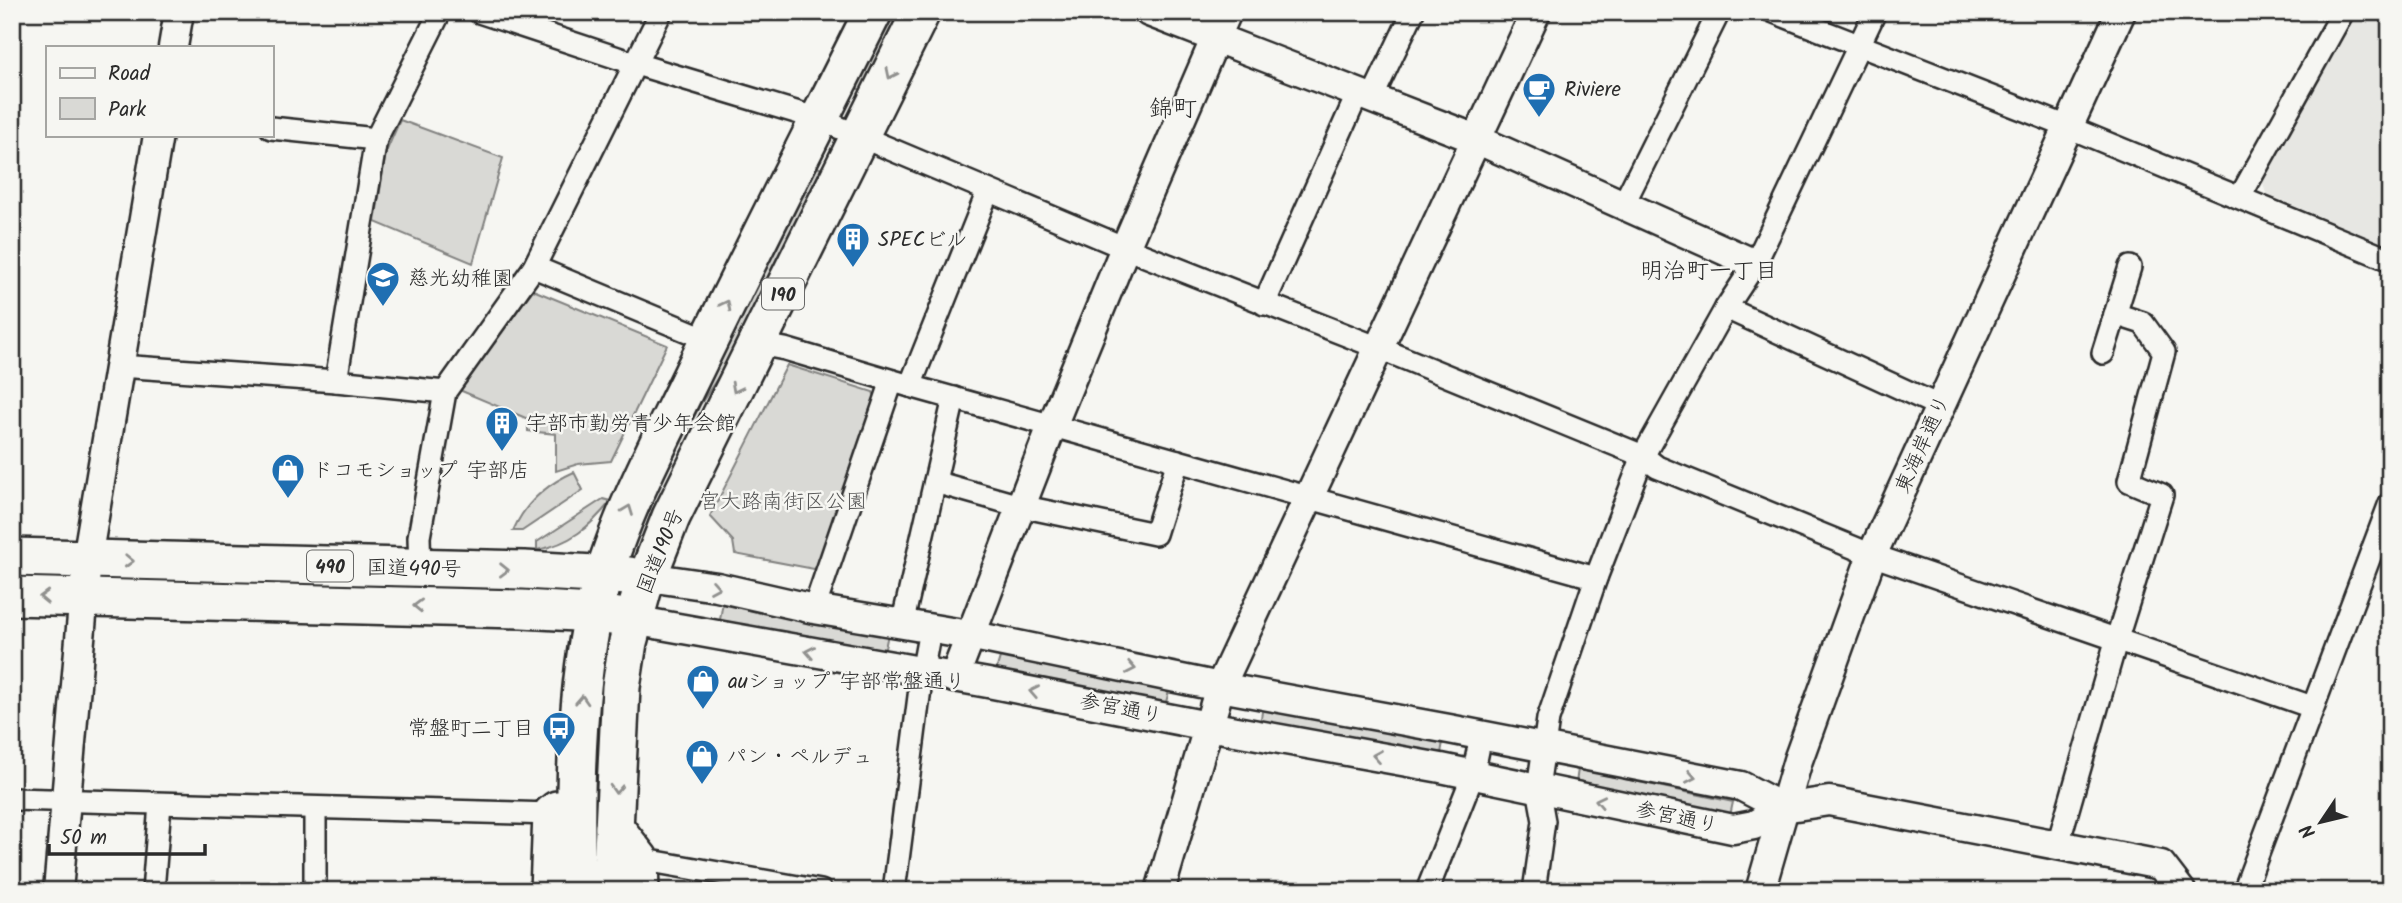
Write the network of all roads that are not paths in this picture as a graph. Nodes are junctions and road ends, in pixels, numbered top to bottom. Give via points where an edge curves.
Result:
1 (179, 12) edge
2 (440, 12) edge
3 (479, 12) edge
4 (661, 12) edge
5 (873, 12) edge
6 (921, 12) edge
7 (1149, 12) edge
8 (1227, 12) edge
9 (1412, 12) edge
10 (1536, 12) edge
11 (1718, 12) edge
12 (1774, 12) edge
13 (1875, 12) edge
14 (2121, 12) edge
15 (2343, 12) edge
16 (1216, 38) junction
17 (1858, 44) junction
18 (173, 46) edge
19 (636, 64) junction
20 (1365, 95) junction
21 (819, 119) junction
22 (2068, 127) junction
23 (273, 128) edge
24 (158, 136) edge
25 (860, 136) junction
26 (376, 139) junction
27 (1476, 139) junction
28 (988, 191) junction
29 (2239, 197) junction
30 (1623, 205) junction
31 (1125, 248) junction
32 (2390, 260) edge
33 (1755, 264) junction
34 (534, 267) junction
35 (2130, 267) dead end
36 (1265, 304) junction
37 (1726, 308) junction
38 (2115, 314) junction
39 (709, 340) junction
40 (758, 344) junction
41 (1379, 348) junction
42 (2103, 353) dead end
43 (119, 366) junction
44 (336, 380) junction
45 (901, 383) junction
46 (445, 392) junction
47 (954, 398) junction
48 (1939, 406) junction
49 (1052, 426) junction
50 (1643, 456) junction
51 (1178, 461) junction
52 (935, 482) junction
53 (1311, 497) junction
54 (2390, 503) edge
55 (1020, 506) junction
56 (1872, 555) junction
57 (12, 557) edge
58 (87, 559) junction
59 (420, 569) junction
60 (604, 574) junction
61 (648, 577) junction
62 (1596, 578) junction
63 (12, 596) edge
64 (82, 597) junction
65 (814, 609) junction
66 (594, 613) junction
67 (633, 620) junction
68 (902, 625) junction
69 (930, 630) junction
70 (969, 635) junction
71 (2117, 638) junction
72 (922, 673) junction
73 (954, 678) junction
74 (1220, 687) junction
75 (2312, 707) junction
76 (1208, 726) junction
77 (1481, 736) junction
78 (1545, 748) junction
79 (1473, 775) junction
80 (1538, 788) junction
81 (12, 799) edge
82 (64, 800) junction
83 (564, 803) junction
84 (160, 804) junction
85 (316, 808) junction
86 (1783, 808) junction
87 (2058, 844) junction
88 (625, 879) edge
89 (58, 891) edge
90 (153, 891) edge
91 (314, 891) edge
92 (549, 891) edge
93 (577, 891) edge
94 (821, 891) edge
95 (894, 891) edge
96 (1160, 891) edge
97 (1427, 891) edge
98 (1534, 891) edge
99 (1760, 891) edge
100 (2181, 891) edge
101 (2244, 891) edge

1 - 18 street
2 - 26 street
3 - 19 street
4 - 19 street
5 - 21 highway, 国道190号 / 190
6 -> 25 highway, 国道190号 / 190
7 - 16 street
8 - 16 street
9 - 20 street
10 - 27 street
11 - 30 street
12 - 17 street
13 - 17 street
14 - 22 street, 東海岸通り
15 - 29 street
16 - 20 street
16 - 31 street
17 - 22 street
17 - 33 street
19 - 21 street
19 - 34 street
20 - 27 street
20 - 36 street
21 - 25 street
39 -> 21 highway, 国道190号 / 190
22 - 29 street
22 - 48 street, 東海岸通り
23 - 26 street
24 - 43 street
25 - 28 street
25 - 40 highway, 国道190号 / 190
26 - 44 street
27 - 30 street
27 - 41 street
28 - 31 street
28 - 45 street
29 - 32 street
30 - 33 street
31 - 36 street
31 - 49 street
33 - 37 street
34 - 39 street
34 - 46 street
35 - 38 street
36 - 41 street
37 - 48 street
37 - 50 street
38 - 42 street
38 - 71 street via 2143,323 2164,352 2130,481 2162,495
60 -> 39 highway, 国道190号 / 190 via 633,497
40 - 45 street
40 -> 61 highway, 国道190号 / 190 via 671,517
41 - 50 street
41 - 53 street
43 - 44 street
43 - 58 street
44 - 46 street
45 - 47 street
45 - 65 street
46 - 59 street via 419,537
47 - 49 street
47 - 52 street
48 - 56 street, 東海岸通り
49 - 51 street
49 - 55 street
50 - 56 street via 1657,467
50 - 62 street
51 - 53 street
51 - 55 street via 1155,534
52 - 55 street
52 - 68 street
53 - 62 street
53 - 74 street
54 - 75 street
55 - 70 street
56 - 71 street
56 - 86 street, 東海岸通り
57 - 58 highway, 国道490号 / 490
58 -> 59 highway, 国道490号 / 490
58 - 64 street
59 -> 60 highway, 国道490号 / 490
60 - 61 highway, 国道490号 / 490
60 - 66 highway, 国道190号 / 190
61 -> 65 street, 参宮通り
61 - 67 highway, 国道190号 / 190
62 - 78 street via 1548,719
64 -> 63 highway, 国道490号 / 490
66 -> 64 highway, 国道490号 / 490
64 - 82 street
65 - 68 street, 参宮通り
66 - 67 highway, 国道490号 / 490
83 -> 66 highway, 国道190号 / 190
72 -> 67 street, 参宮通り
67 -> 88 highway, 国道190号 / 190 via 621,687 614,827
68 - 69 street, 参宮通り
69 - 70 street, 参宮通り
69 - 72 street
70 - 73 street
70 -> 74 street, 参宮通り
71 - 75 street
71 - 87 street
72 - 73 street, 参宮通り
72 - 95 street
76 -> 73 street, 参宮通り
74 - 76 street
74 - 77 street, 参宮通り
75 - 101 street
79 -> 76 street, 参宮通り
76 - 96 street
77 - 78 street, 参宮通り
77 - 79 street
78 - 80 street
78 -> 86 street, 参宮通り via 1741,786
79 - 80 street, 参宮通り
79 - 97 street
86 -> 80 street, 参宮通り via 1754,825 1733,829
80 - 98 street via 1544,821
81 - 82 street
82 - 84 street
82 - 89 street
83 - 85 street
83 - 92 highway
83 - 93 highway, 国道190号 / 190 via 576,842
84 - 85 street
84 - 90 street
85 - 91 street
86 - 87 street via 1829,801
86 - 99 street, 東海岸通り
87 - 100 street via 2161,864
88 - 94 street

